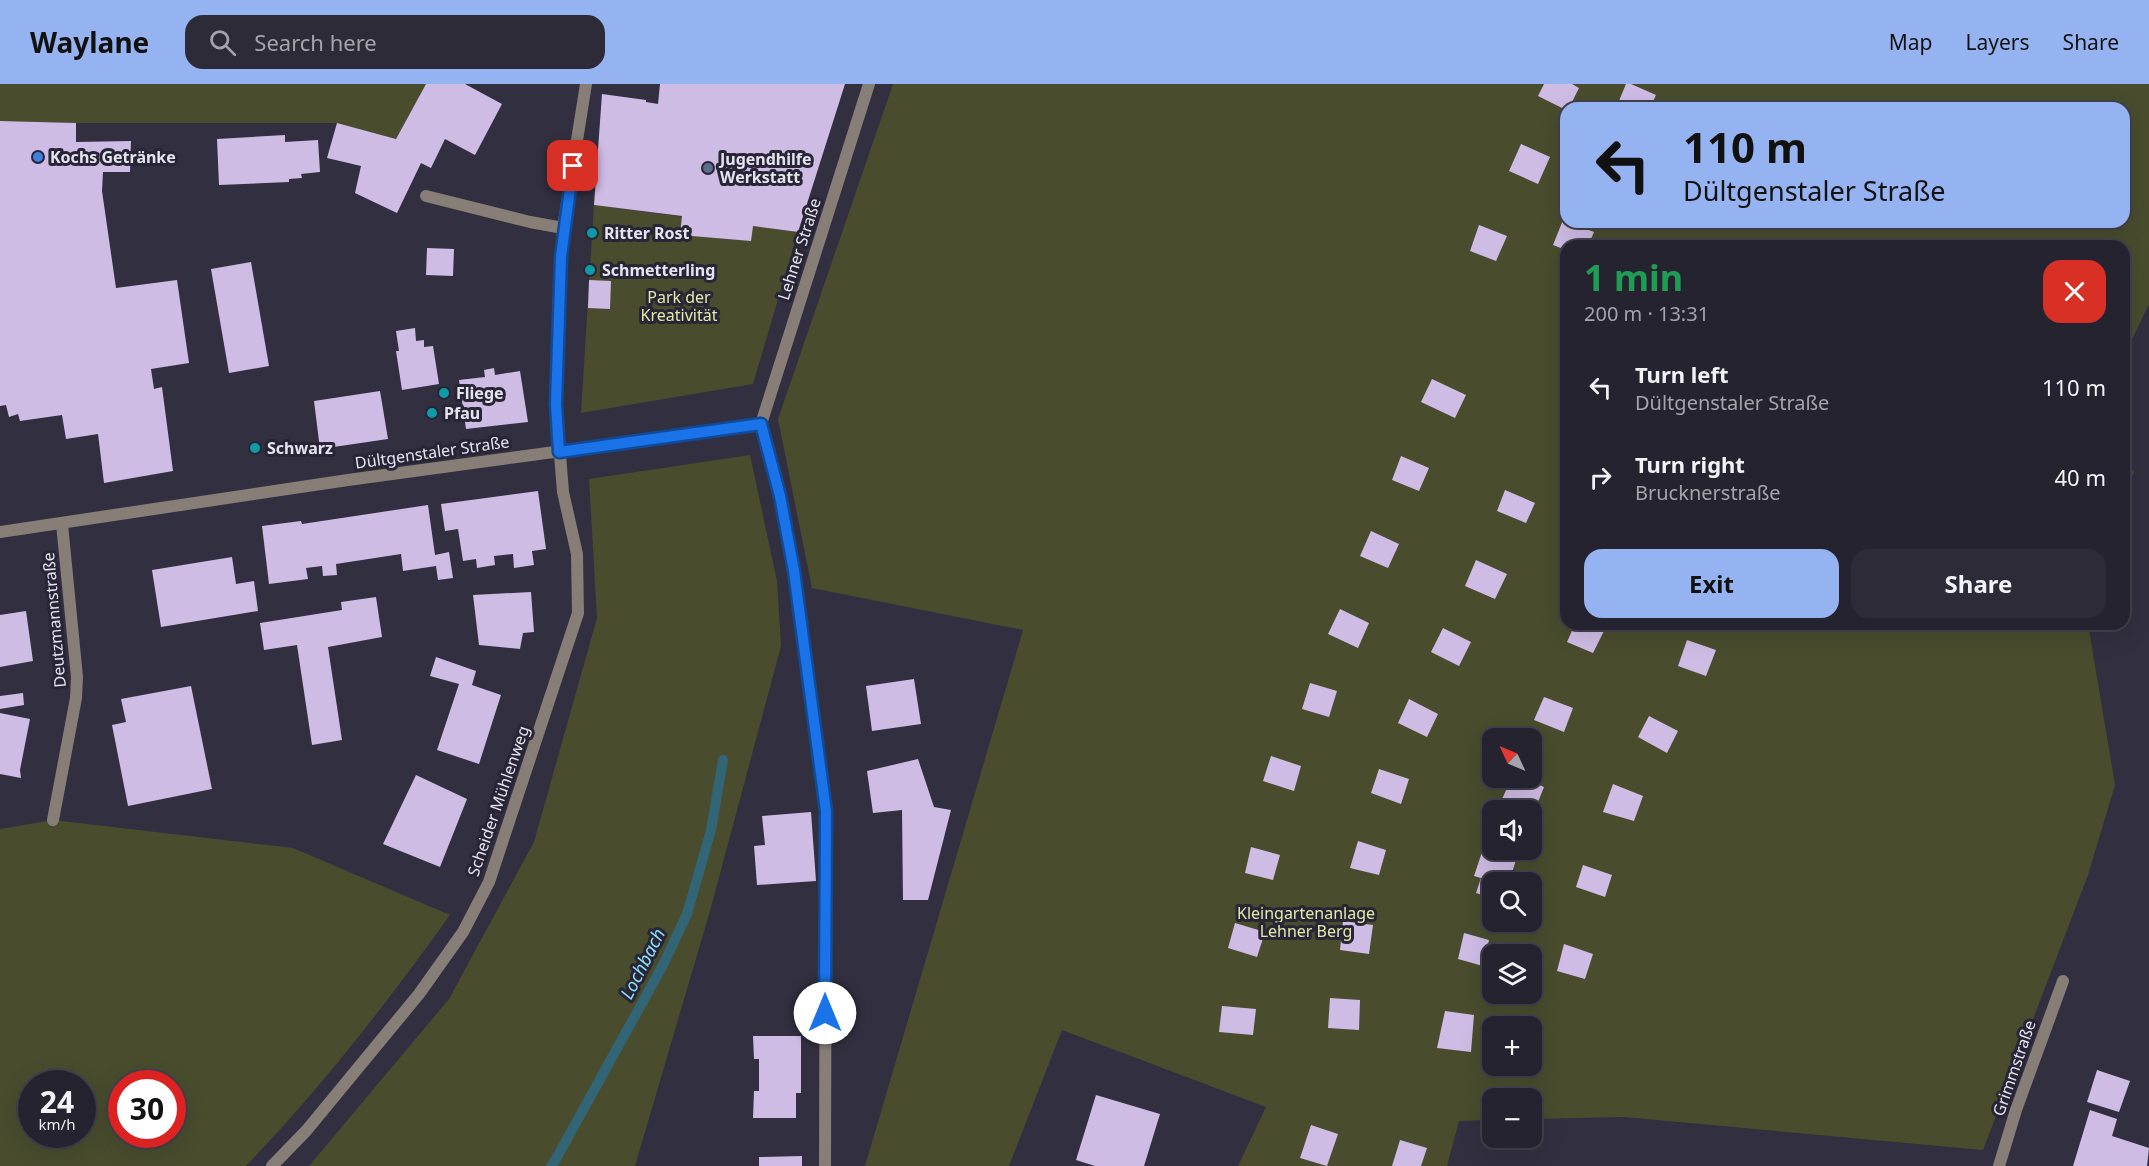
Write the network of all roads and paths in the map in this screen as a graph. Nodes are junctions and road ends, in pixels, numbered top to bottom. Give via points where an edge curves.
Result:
1 (586, 84) edge
2 (868, 84) edge
3 (426, 196) dead end
4 (563, 228) junction
5 (761, 424) junction
6 (559, 452) junction
7 (62, 524) junction
8 (0, 532) edge
9 (53, 820) dead end
10 (2063, 981) dead end
11 (272, 1166) edge
12 (825, 1166) edge
13 (1999, 1166) edge

1 - 4 street, Scheider Mühlenweg
2 - 5 street, Lehner Straße
3 - 4 street
4 - 6 street, Scheider Mühlenweg via 556,404
5 - 6 street, Dültgenstaler Straße
5 - 12 street via 794,571 826,811
6 - 7 street, Dültgenstaler Straße
6 - 11 street, Scheider Mühlenweg via 563,492 577,554 578,614 489,882 463,932 419,994 306,1131
7 - 8 street, Dültgenstaler Straße
7 - 9 street, Deutzmannstraße via 77,677
10 - 13 street, Grimmstraße

